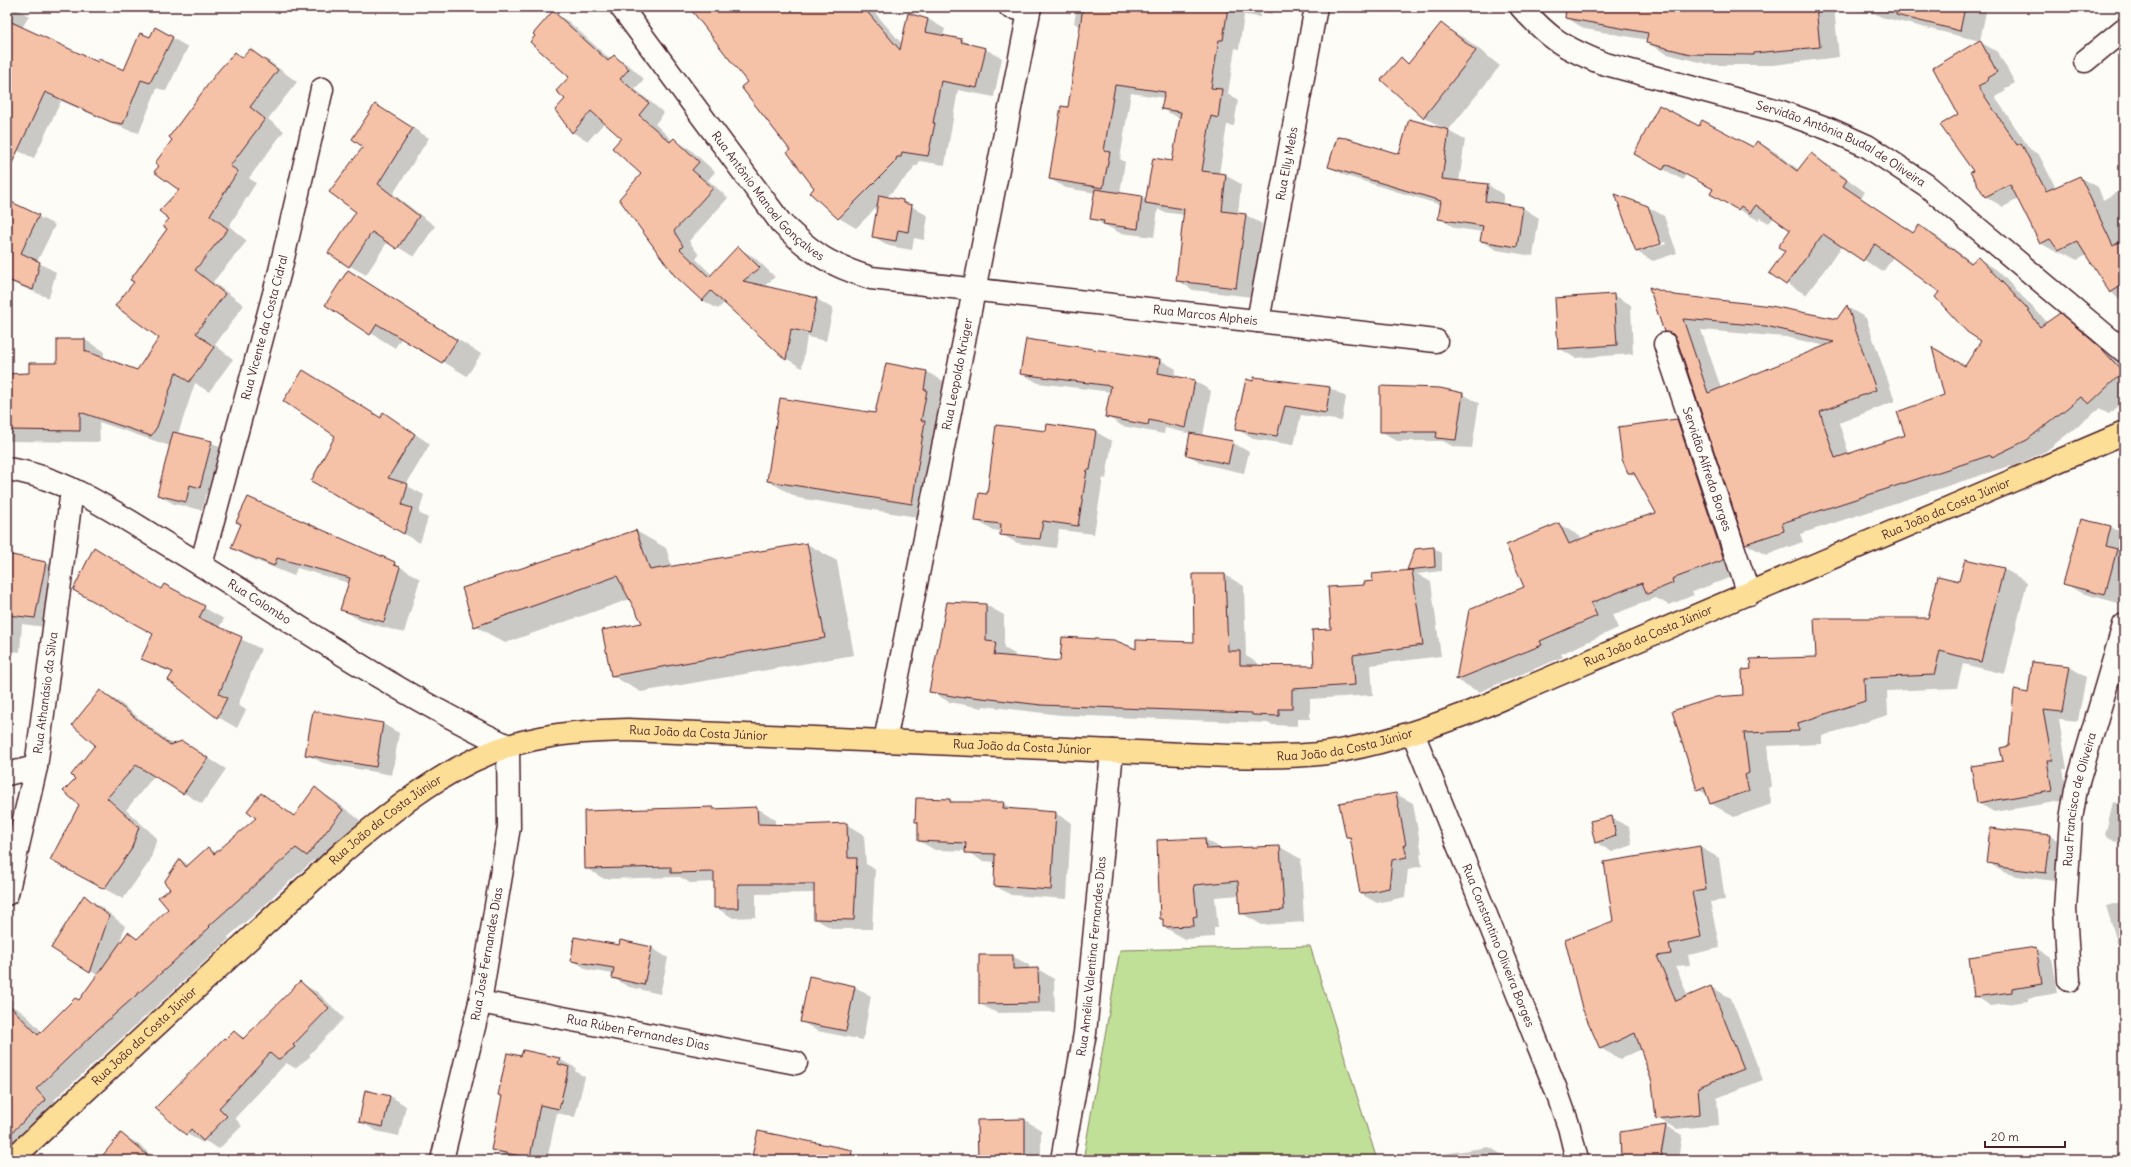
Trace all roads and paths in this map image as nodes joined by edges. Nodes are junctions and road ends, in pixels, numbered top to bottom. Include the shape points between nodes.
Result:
1 (621, 7) edge
2 (1316, 7) edge
3 (1521, 7) edge
4 (1023, 8) edge
5 (2124, 29) edge
6 (2085, 61) dead end
7 (322, 89) dead end
8 (974, 290) junction
9 (1258, 321) junction
10 (1436, 341) dead end
11 (1665, 344) dead end
12 (2124, 351) edge
13 (2124, 433) edge
14 (7, 469) edge
15 (72, 490) junction
16 (201, 565) junction
17 (1749, 594) junction
18 (2124, 625) edge
19 (1413, 733) junction
20 (885, 741) junction
21 (508, 746) junction
22 (1112, 751) junction
23 (36, 767) junction
24 (7, 774) edge
25 (7, 894) edge
26 (2069, 980) dead end
27 (480, 1002) junction
28 (796, 1063) dead end
29 (11, 1160) edge
30 (442, 1160) edge
31 (1062, 1160) edge
32 (1577, 1160) edge

1 - 8 street, Rua Antônio Manoel Gonçalves via 781,224 801,243 820,258 840,268 871,278
2 - 9 street, Rua Elly Mebs
3 - 12 street, Servidão Antônia Budal de Oliveira via 1543,31 1561,45 1587,57 1779,111 1867,146 1926,185
4 - 8 street, Rua Leopoldo Krüger
5 - 6 street
7 - 16 street, Rua Vicente da Costa Cidral via 280,271
8 - 9 street, Rua Marcos Alpheis
8 - 20 street, Rua Leopoldo Krüger
9 - 10 street, Rua Marcos Alpheis
11 - 17 street, Servidão Alfredo Borges
13 - 17 main road, Rua João da Costa Júnior
14 - 15 street, Rua Colombo via 40,477
15 - 16 street, Rua Colombo via 101,504
15 - 23 street, Rua Athanásio da Silva
16 - 21 street, Rua Colombo via 441,714
17 - 19 main road, Rua João da Costa Júnior via 1468,713
18 - 26 street, Rua Francisco de Oliveira via 2076,789 2071,818 2065,910
19 - 22 main road, Rua João da Costa Júnior via 1326,753 1277,757
19 - 32 street, Rua Constantino Oliveira Borges via 1555,1086
20 - 21 main road, Rua João da Costa Júnior via 628,730 576,732
20 - 22 main road, Rua João da Costa Júnior
21 - 27 street, Rua José Fernandes Dias via 509,827
21 - 29 main road, Rua João da Costa Júnior via 455,769 381,820 344,851
22 - 31 street, Rua Amélia Valentina Fernandes Dias via 1086,1026
23 - 24 street
23 - 25 street, Rua Athanásio da Silva
27 - 28 street, Rua Rúben Fernandes Dias
27 - 30 street, Rua José Fernandes Dias

